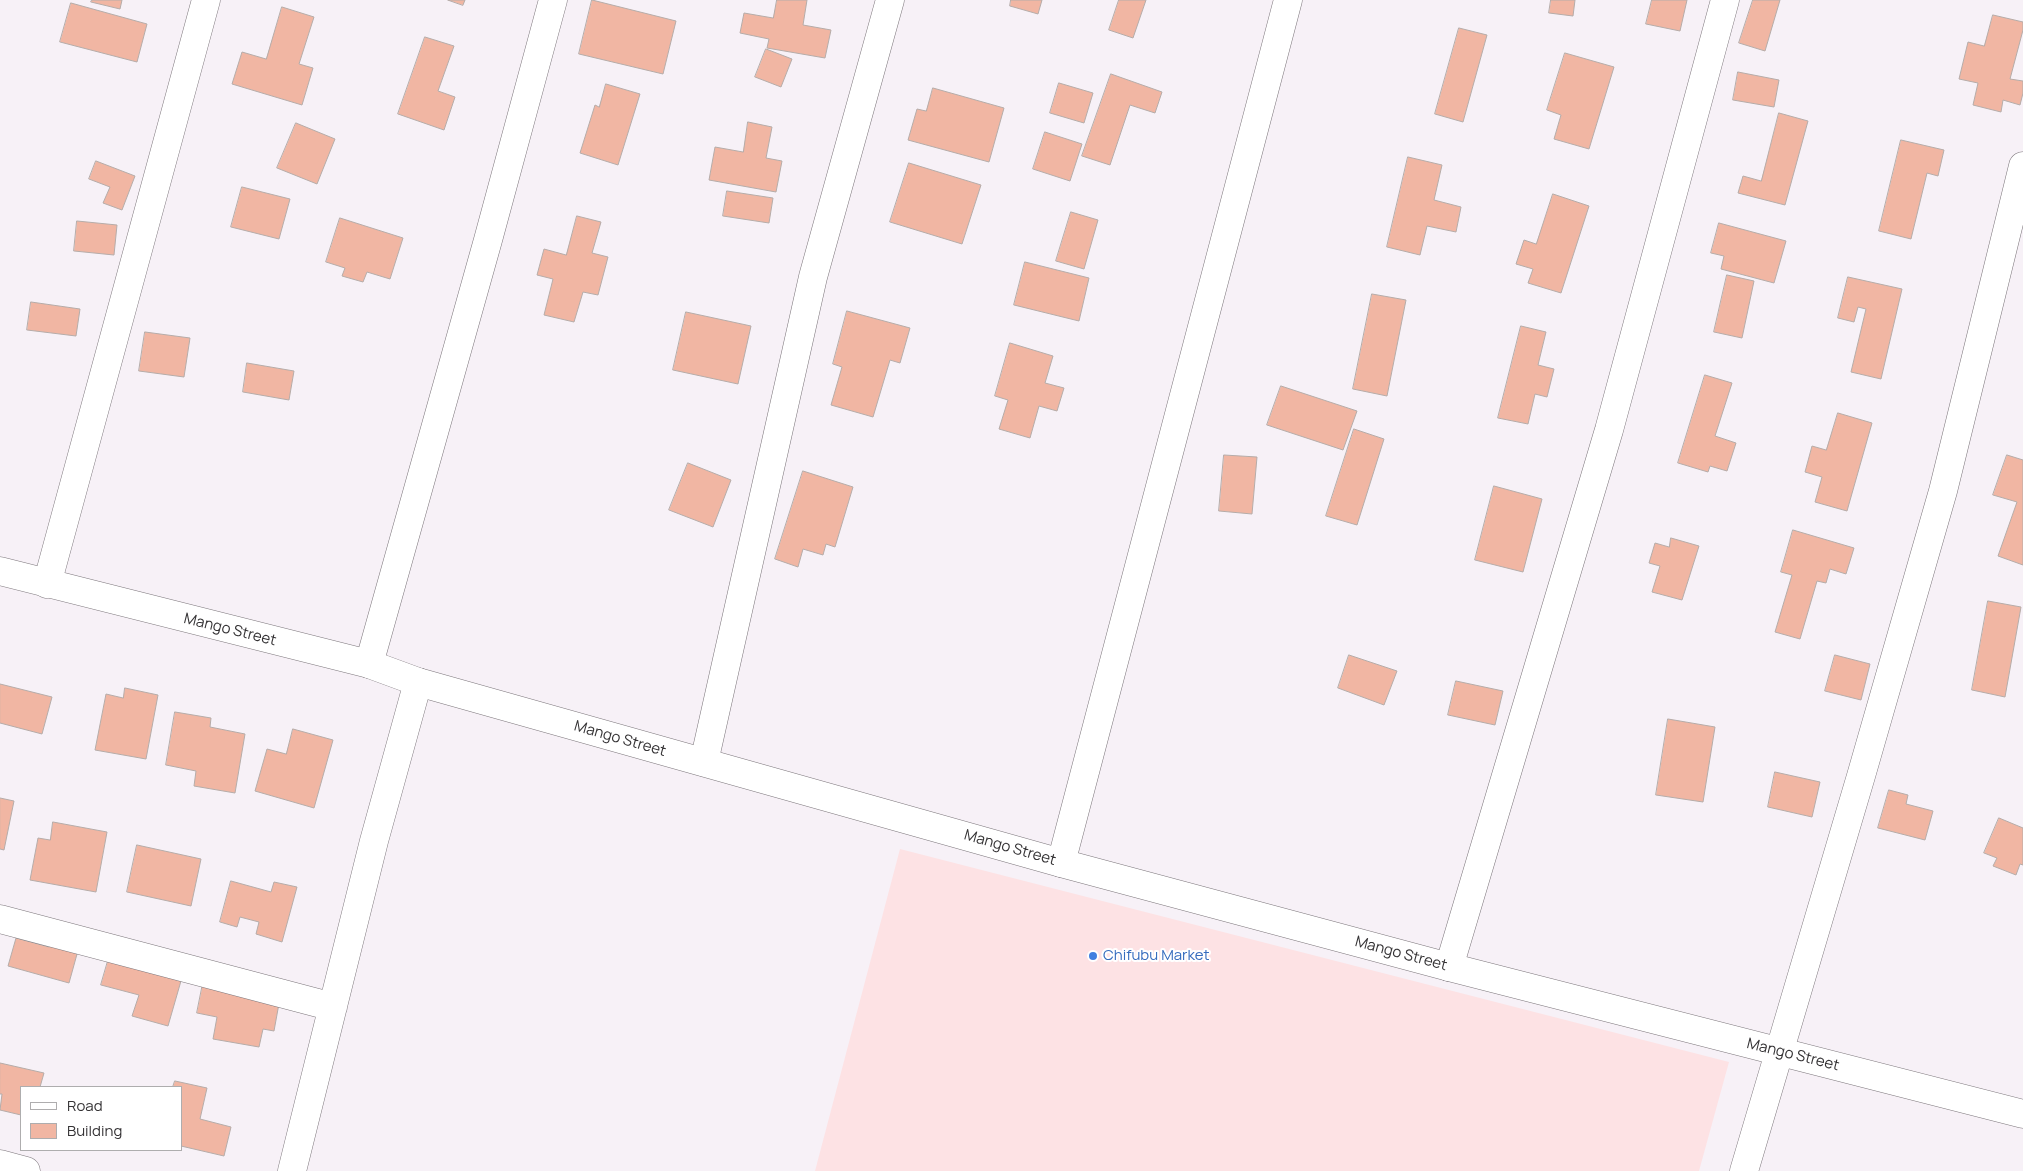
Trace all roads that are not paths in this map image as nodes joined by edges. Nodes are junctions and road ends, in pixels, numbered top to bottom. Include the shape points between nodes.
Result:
1 (206, 0) edge
2 (553, 0) edge
3 (890, 0) edge
4 (1288, 0) edge
5 (1725, 0) edge
6 (2023, 166) edge
7 (0, 571) edge
8 (47, 584) junction
9 (369, 664) junction
10 (418, 682) junction
11 (704, 762) junction
12 (1061, 863) junction
13 (0, 919) edge
14 (1449, 967) junction
15 (333, 1007) junction
16 (1780, 1052) junction
17 (2023, 1114) edge
18 (0, 1164) edge
19 (26, 1171) edge
20 (292, 1171) edge
21 (1744, 1171) edge

1 - 8 street
2 - 9 street
3 - 11 street via 813,277
4 - 12 street
5 - 14 street via 1609,430
6 - 16 street via 1943,490
7 - 8 street, Mango Street
8 - 9 street, Mango Street
9 - 10 street, Mango Street
10 - 11 street, Mango Street
10 - 15 street
11 - 12 street, Mango Street
12 - 14 street, Mango Street
13 - 15 street
14 - 16 street, Mango Street
15 - 20 street
16 - 17 street, Mango Street
16 - 21 street
18 - 19 street

